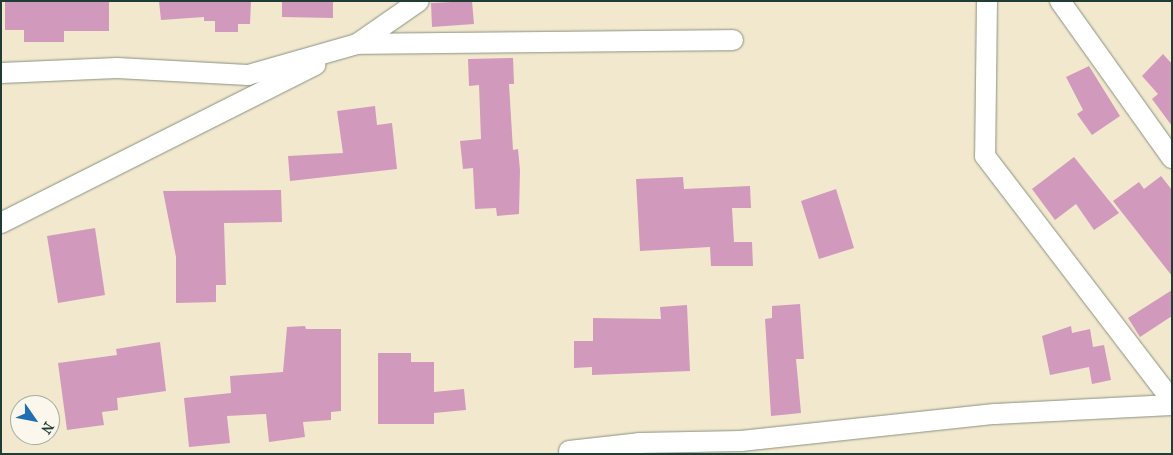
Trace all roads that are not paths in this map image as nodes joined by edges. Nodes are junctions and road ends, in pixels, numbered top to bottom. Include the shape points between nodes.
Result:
1 (419, 1) edge
2 (987, 1) edge
3 (1060, 1) edge
4 (733, 40) dead end
5 (357, 44) junction
6 (1, 73) edge
7 (1172, 158) edge
8 (1, 223) edge
9 (1172, 400) edge
10 (1172, 405) edge
11 (569, 451) dead end

1 - 5 street
2 - 9 street via 985,156
3 - 7 street
4 - 5 street
5 - 6 street via 248,75 117,68
5 - 8 street
10 - 11 street via 995,414 741,441 640,443

